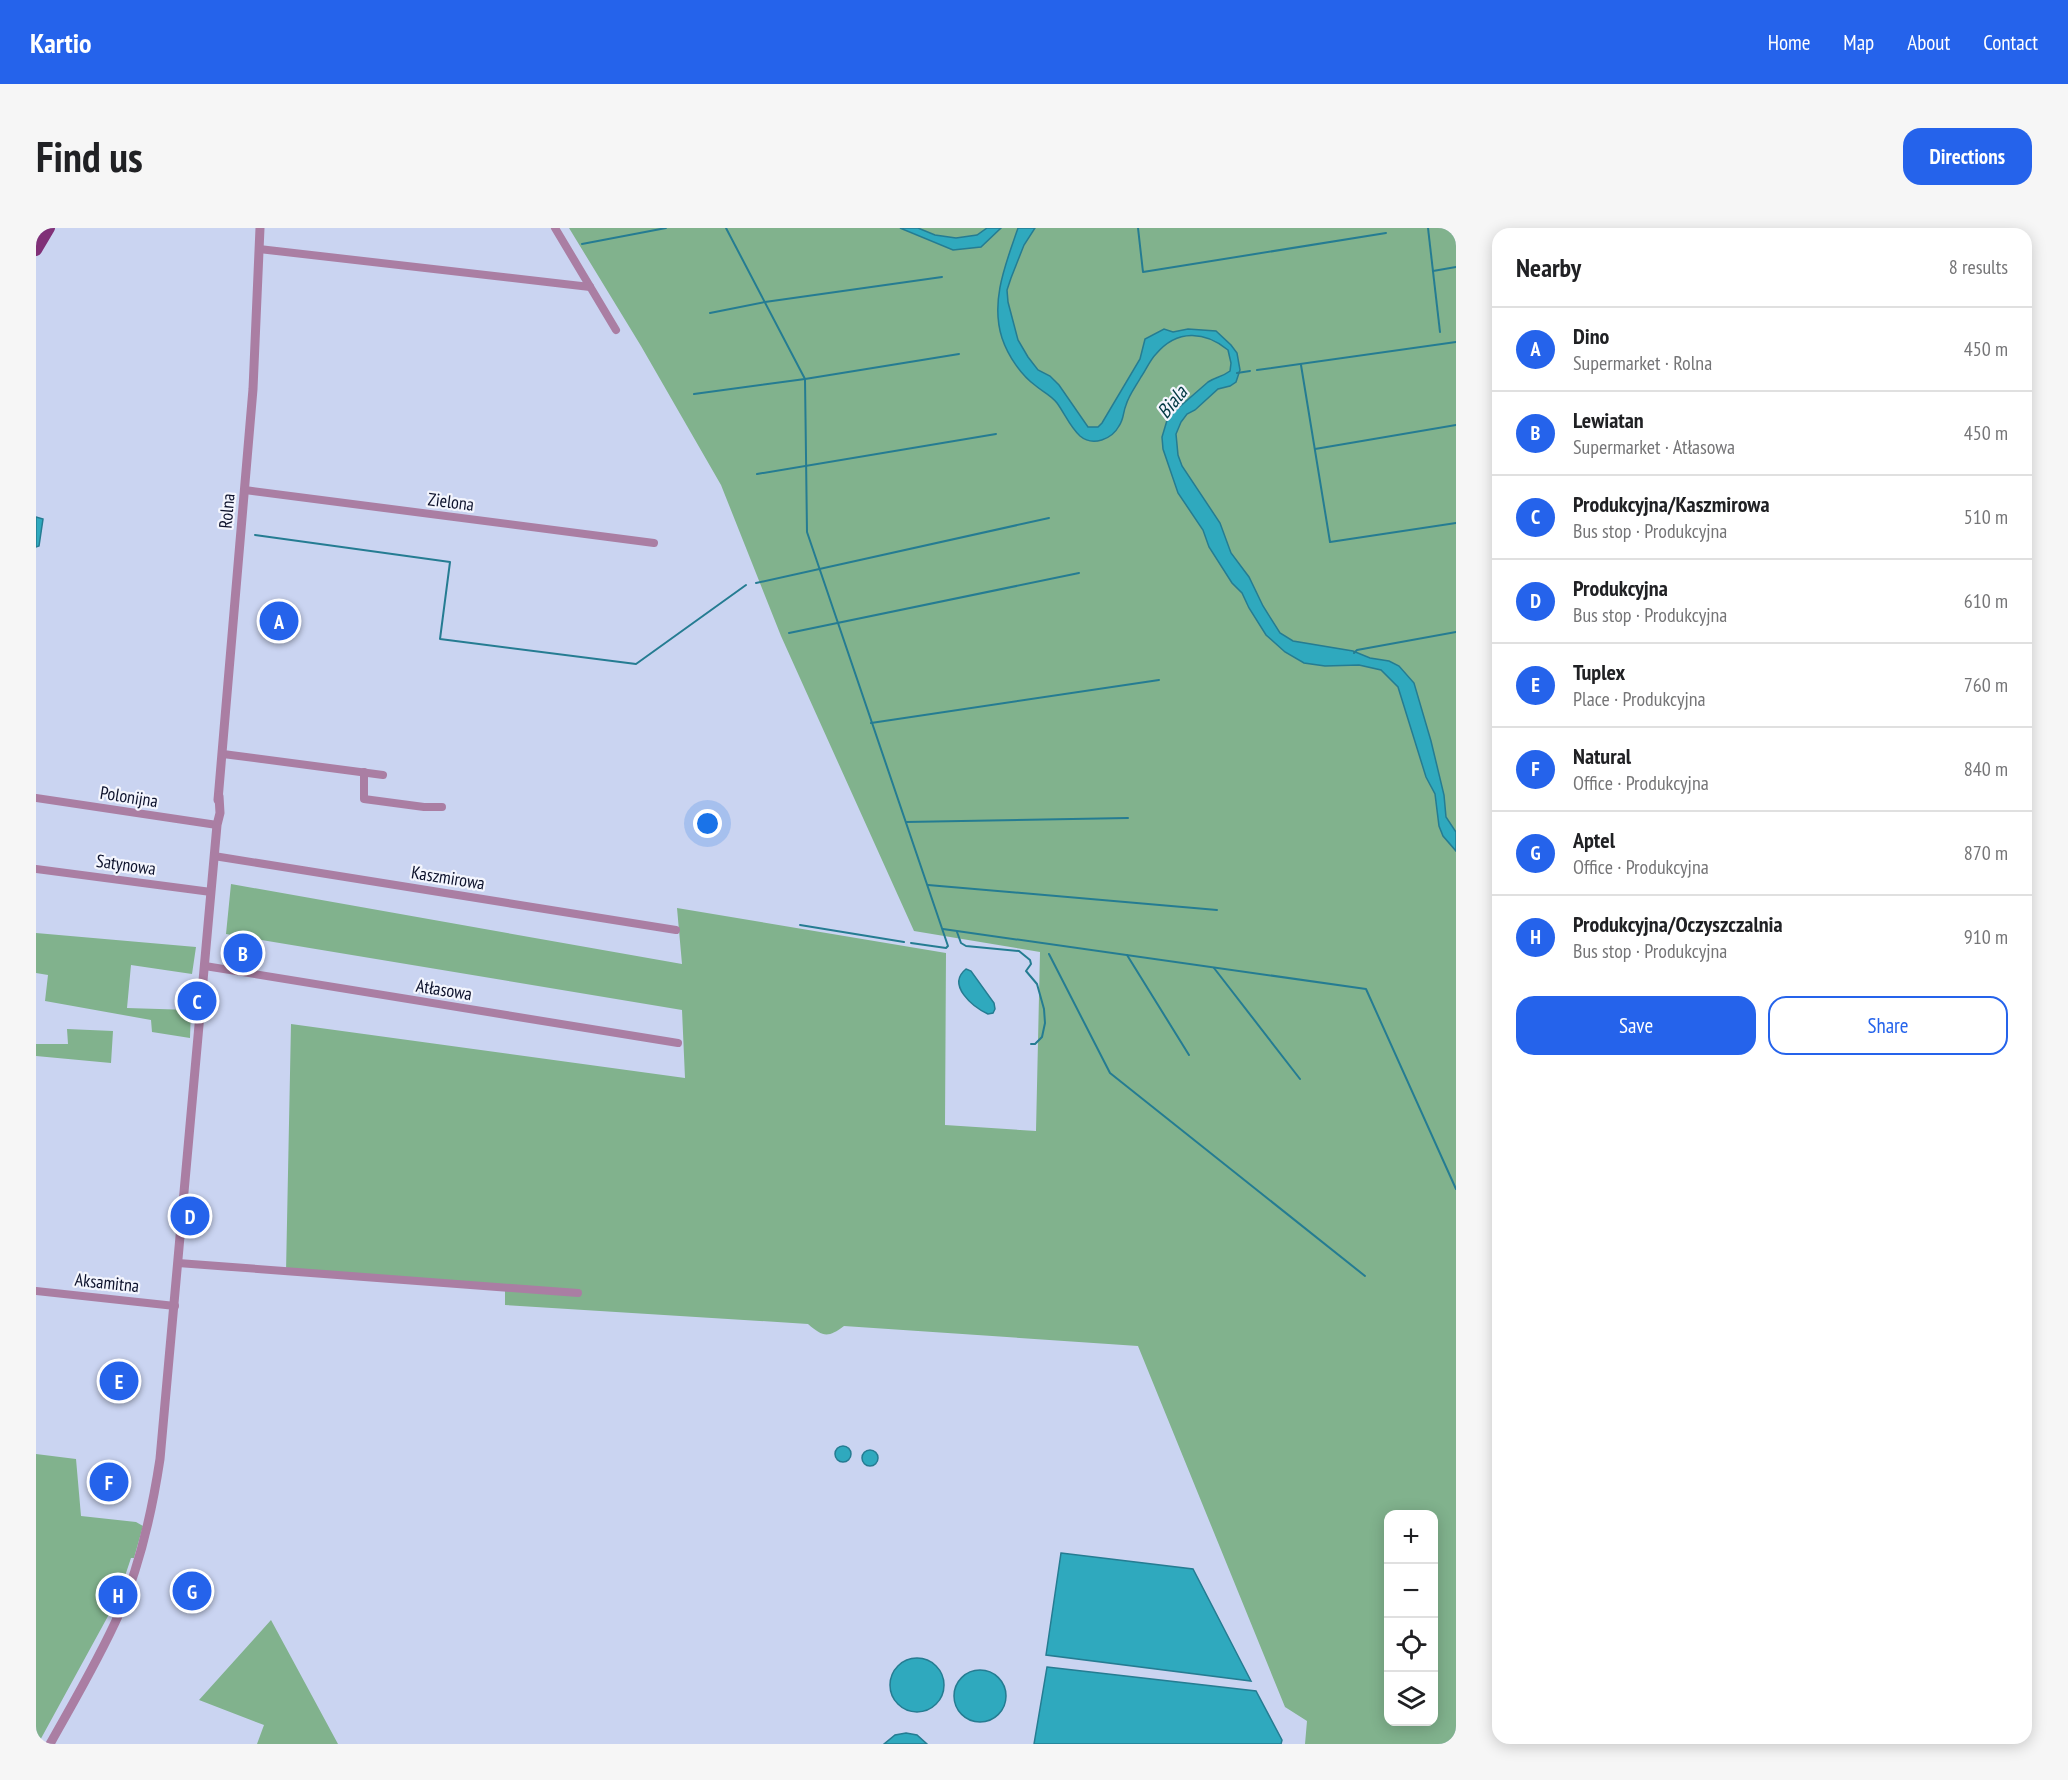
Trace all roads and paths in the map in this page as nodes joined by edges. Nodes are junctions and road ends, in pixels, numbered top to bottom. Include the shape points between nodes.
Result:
1 (49, 228) edge
2 (260, 228) edge
3 (555, 228) edge
4 (36, 249) edge
5 (259, 249) junction
6 (590, 287) junction
7 (616, 330) dead end
8 (245, 490) junction
9 (654, 543) dead end
10 (223, 754) junction
11 (364, 772) junction
12 (383, 775) dead end
13 (36, 798) edge
14 (442, 807) dead end
15 (217, 825) junction
16 (214, 856) junction
17 (36, 868) edge
18 (211, 892) junction
19 (676, 930) dead end
20 (205, 966) junction
21 (678, 1043) dead end
22 (178, 1263) junction
23 (36, 1291) edge
24 (578, 1293) dead end
25 (175, 1306) junction
26 (50, 1744) edge

1 - 4 main road
2 - 5 street, Rolna
3 - 6 street
5 - 6 street
5 - 8 street, Rolna
6 - 7 street
8 - 9 street, Zielona
8 - 10 street, Rolna
10 - 11 street
10 - 15 street, Rolna via 215,813
11 - 12 street
11 - 14 street via 364,799
13 - 15 street, Polonijna
15 - 16 street, Rolna
16 - 18 street, Rolna
16 - 19 street, Kaszmirowa
17 - 18 street, Satynowa
18 - 20 street, Rolna
20 - 21 street, Atłasowa
20 - 22 street, Rolna
22 - 24 street
22 - 25 street, Rolna
23 - 25 street, Aksamitna
25 - 26 street, Rolna via 159,1466 138,1562 119,1614

